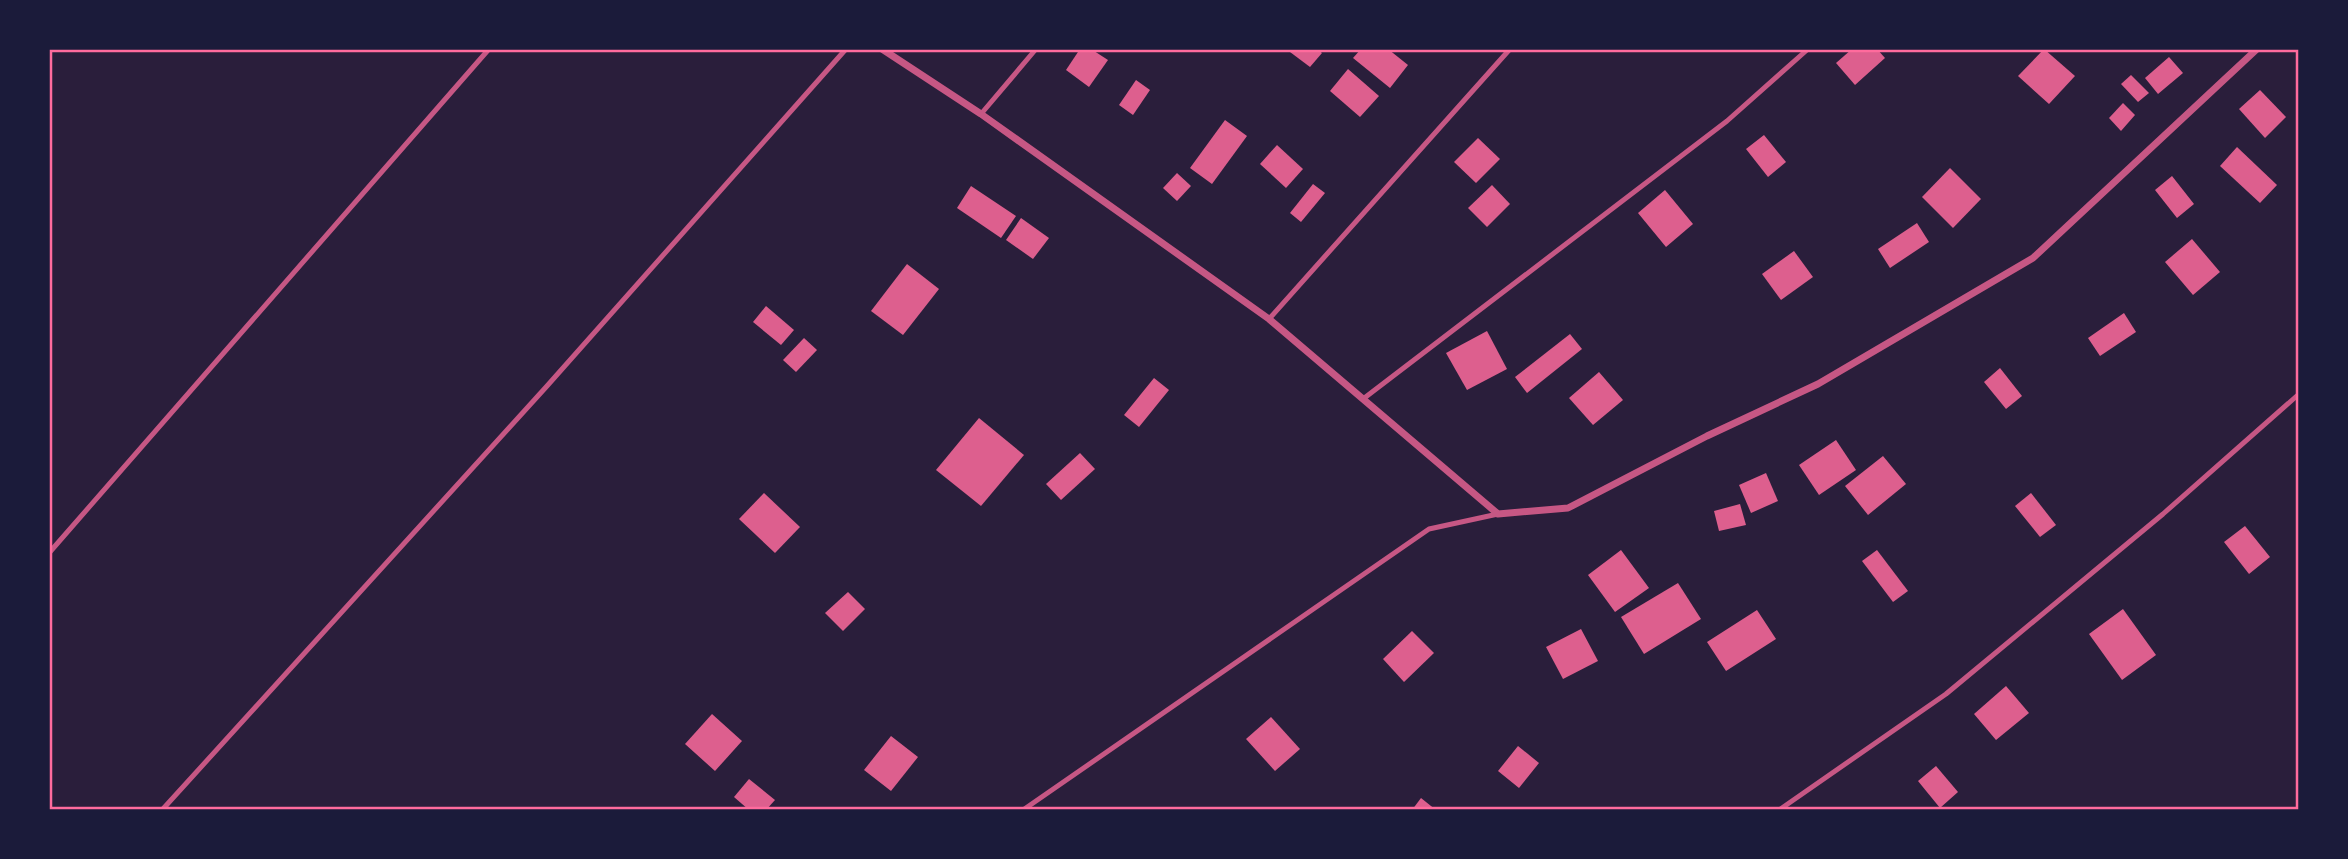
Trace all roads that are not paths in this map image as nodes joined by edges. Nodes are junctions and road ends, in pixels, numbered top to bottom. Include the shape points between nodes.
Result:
1 (489, 49) edge
2 (846, 49) edge
3 (882, 49) edge
4 (1036, 49) edge
5 (1510, 49) edge
6 (1808, 49) edge
7 (2257, 49) edge
8 (981, 114) junction
9 (1269, 318) junction
10 (2299, 394) edge
11 (1363, 399) junction
12 (1498, 513) junction
13 (49, 553) edge
14 (162, 810) edge
15 (1023, 810) edge
16 (1779, 810) edge

1 - 13 lane
2 - 14 lane
3 - 8 street
4 - 8 lane
5 - 9 lane
6 - 11 lane via 1727,121
7 - 12 street via 2033,258 1818,384 1568,508
8 - 9 street
9 - 11 street
10 - 16 lane via 1946,694
11 - 12 street
12 - 15 lane via 1429,528

